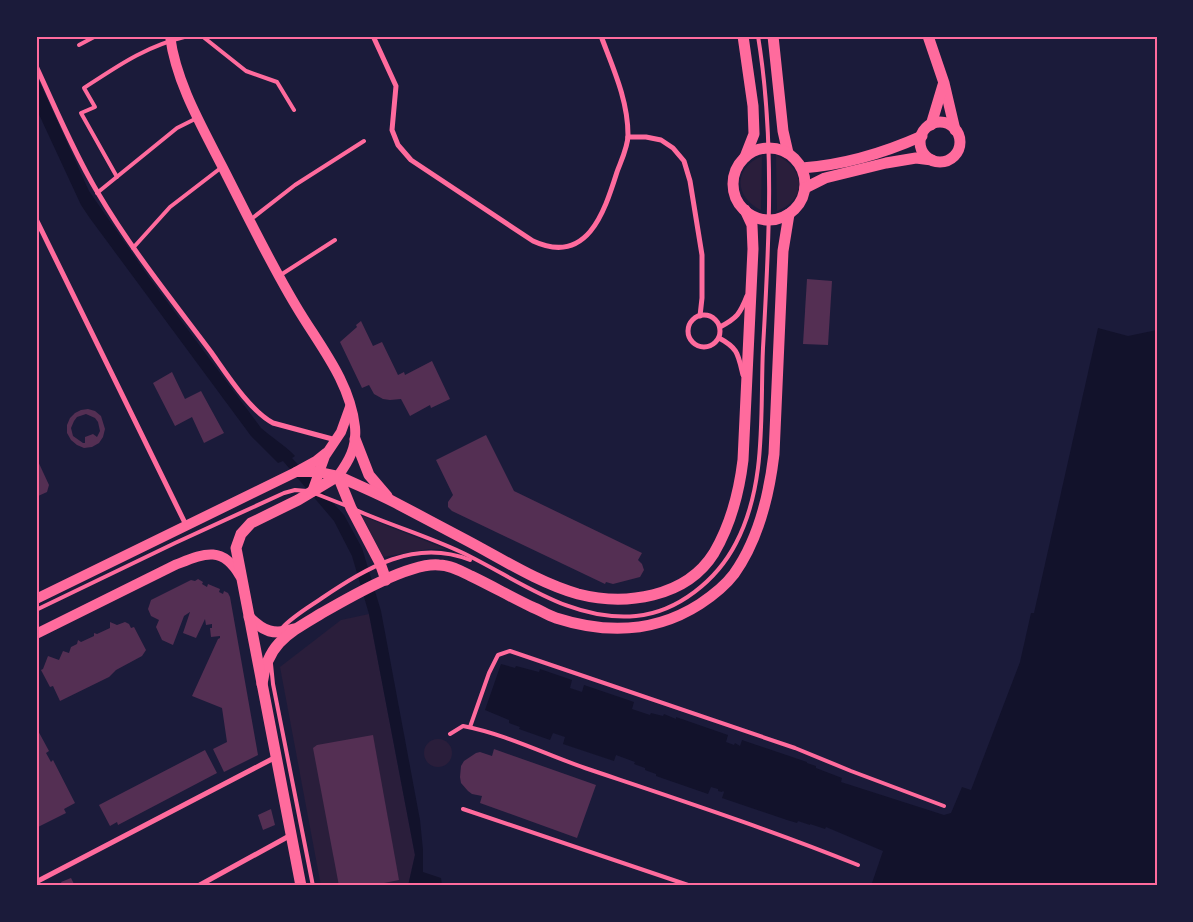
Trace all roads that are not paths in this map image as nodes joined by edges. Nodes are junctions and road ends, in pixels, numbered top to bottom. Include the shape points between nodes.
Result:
1 (96, 36) edge
2 (188, 36) edge
3 (202, 36) edge
4 (373, 36) edge
5 (601, 36) edge
6 (743, 36) edge
7 (758, 36) edge
8 (773, 36) edge
9 (928, 36) edge
10 (171, 38) edge
11 (79, 45) dead end
12 (36, 66) edge
13 (944, 83) junction
14 (294, 110) dead end
15 (197, 118) junction
16 (931, 125) junction
17 (956, 130) junction
18 (922, 136) junction
19 (628, 138) junction
20 (364, 141) dead end
21 (769, 148) junction
22 (788, 153) junction
23 (745, 158) junction
24 (932, 160) junction
25 (222, 167) junction
26 (802, 168) junction
27 (117, 177) junction
28 (805, 188) junction
29 (97, 193) junction
30 (745, 210) junction
31 (789, 214) junction
32 (36, 219) edge
33 (250, 220) junction
34 (769, 220) junction
35 (335, 240) dead end
36 (133, 248) junction
37 (279, 276) junction
38 (751, 286) junction
39 (700, 316) junction
40 (720, 327) junction
41 (719, 338) junction
42 (746, 391) junction
43 (350, 406) junction
44 (355, 439) junction
45 (336, 440) junction
46 (326, 453) junction
47 (296, 472) junction
48 (318, 472) junction
49 (338, 476) junction
50 (312, 492) junction
51 (394, 502) junction
52 (351, 508) junction
53 (186, 526) junction
54 (380, 563) junction
55 (484, 565) junction
56 (241, 578) junction
57 (386, 580) junction
58 (36, 600) edge
59 (36, 610) edge
60 (249, 617) junction
61 (296, 629) junction
62 (36, 634) edge
63 (276, 636) junction
64 (271, 650) junction
65 (262, 684) junction
66 (470, 727) junction
67 (450, 734) dead end
68 (277, 757) junction
69 (944, 806) dead end
70 (463, 809) dead end
71 (291, 835) junction
72 (858, 865) dead end
73 (36, 882) edge
74 (198, 886) edge
75 (301, 886) edge
76 (313, 886) edge
77 (691, 886) edge

1 - 11 lane
2 - 10 lane
3 - 14 lane via 246,71 277,82
4 - 19 street via 396,86 392,130 398,145 411,160 542,245 566,248 592,231 610,194
5 - 19 street via 625,106
6 - 23 main road via 754,134
7 - 21 lane via 766,90
8 - 22 main road
9 - 13 main road
10 - 15 main road via 175,62
10 - 27 lane via 133,56 84,88 95,107 81,114
12 - 29 street
13 - 16 main road
13 - 17 main road
15 - 25 main road
15 - 27 lane via 177,128
16 - 17 main road via 944,123
16 - 18 main road
17 - 24 main road via 960,145 955,156 945,162
18 - 24 main road via 921,147
18 - 26 main road via 895,148 854,159
19 - 39 street via 662,140 684,161 702,255
20 - 33 lane via 295,185
21 - 22 main road
21 - 23 main road via 759,149
21 - 34 lane
22 - 26 main road
23 - 30 main road via 734,178 734,190
24 - 28 main road via 916,158 886,163 825,178
25 - 33 main road
25 - 36 lane via 170,207
26 - 28 main road
27 - 29 lane
28 - 31 main road via 797,207
29 - 36 street
30 - 34 main road
30 - 38 main road via 752,225
31 - 34 main road
31 - 57 main road via 783,251 771,482 762,518 749,549 733,575 710,598 683,615 656,624 615,629 554,618 439,564
32 - 53 street
33 - 37 main road
34 - 55 lane via 758,468 750,506 736,544 723,563 708,581 674,605 638,616 616,616 564,606
35 - 37 lane
36 - 45 street via 258,413 273,422
37 - 43 main road via 342,381
38 - 40 street via 741,311 734,320
38 - 42 main road
39 - 40 street via 710,316
39 - 41 street via 689,326 691,341 706,347
40 - 41 street
41 - 42 street via 732,345 738,353
42 - 51 main road via 743,460 739,489 728,523 704,565 662,593 628,600 578,593 540,579
43 - 44 main road
43 - 45 main road
44 - 49 main road via 349,459
44 - 51 main road via 369,474
45 - 46 main road
46 - 47 main road
46 - 48 main road
47 - 48 main road
47 - 53 main road
48 - 49 main road
48 - 50 main road
49 - 50 main road
49 - 51 main road
49 - 52 main road
50 - 52 lane
50 - 56 main road via 250,523 240,534 236,548
50 - 59 lane via 295,490 284,493
52 - 54 main road
52 - 55 lane via 443,544
53 - 58 main road
54 - 55 lane via 395,557 431,553 451,554
54 - 57 main road
54 - 63 lane via 291,620
56 - 60 main road
56 - 62 main road via 225,558 212,554 198,556
57 - 61 main road
60 - 63 main road
60 - 65 main road
61 - 63 main road
61 - 64 main road
64 - 65 main road
64 - 76 lane via 273,684
65 - 68 main road
66 - 67 lane via 463,726
66 - 69 lane via 489,673 498,656 510,650 794,748
66 - 72 lane
68 - 71 main road
68 - 73 street
70 - 77 lane
71 - 74 street
71 - 75 main road

